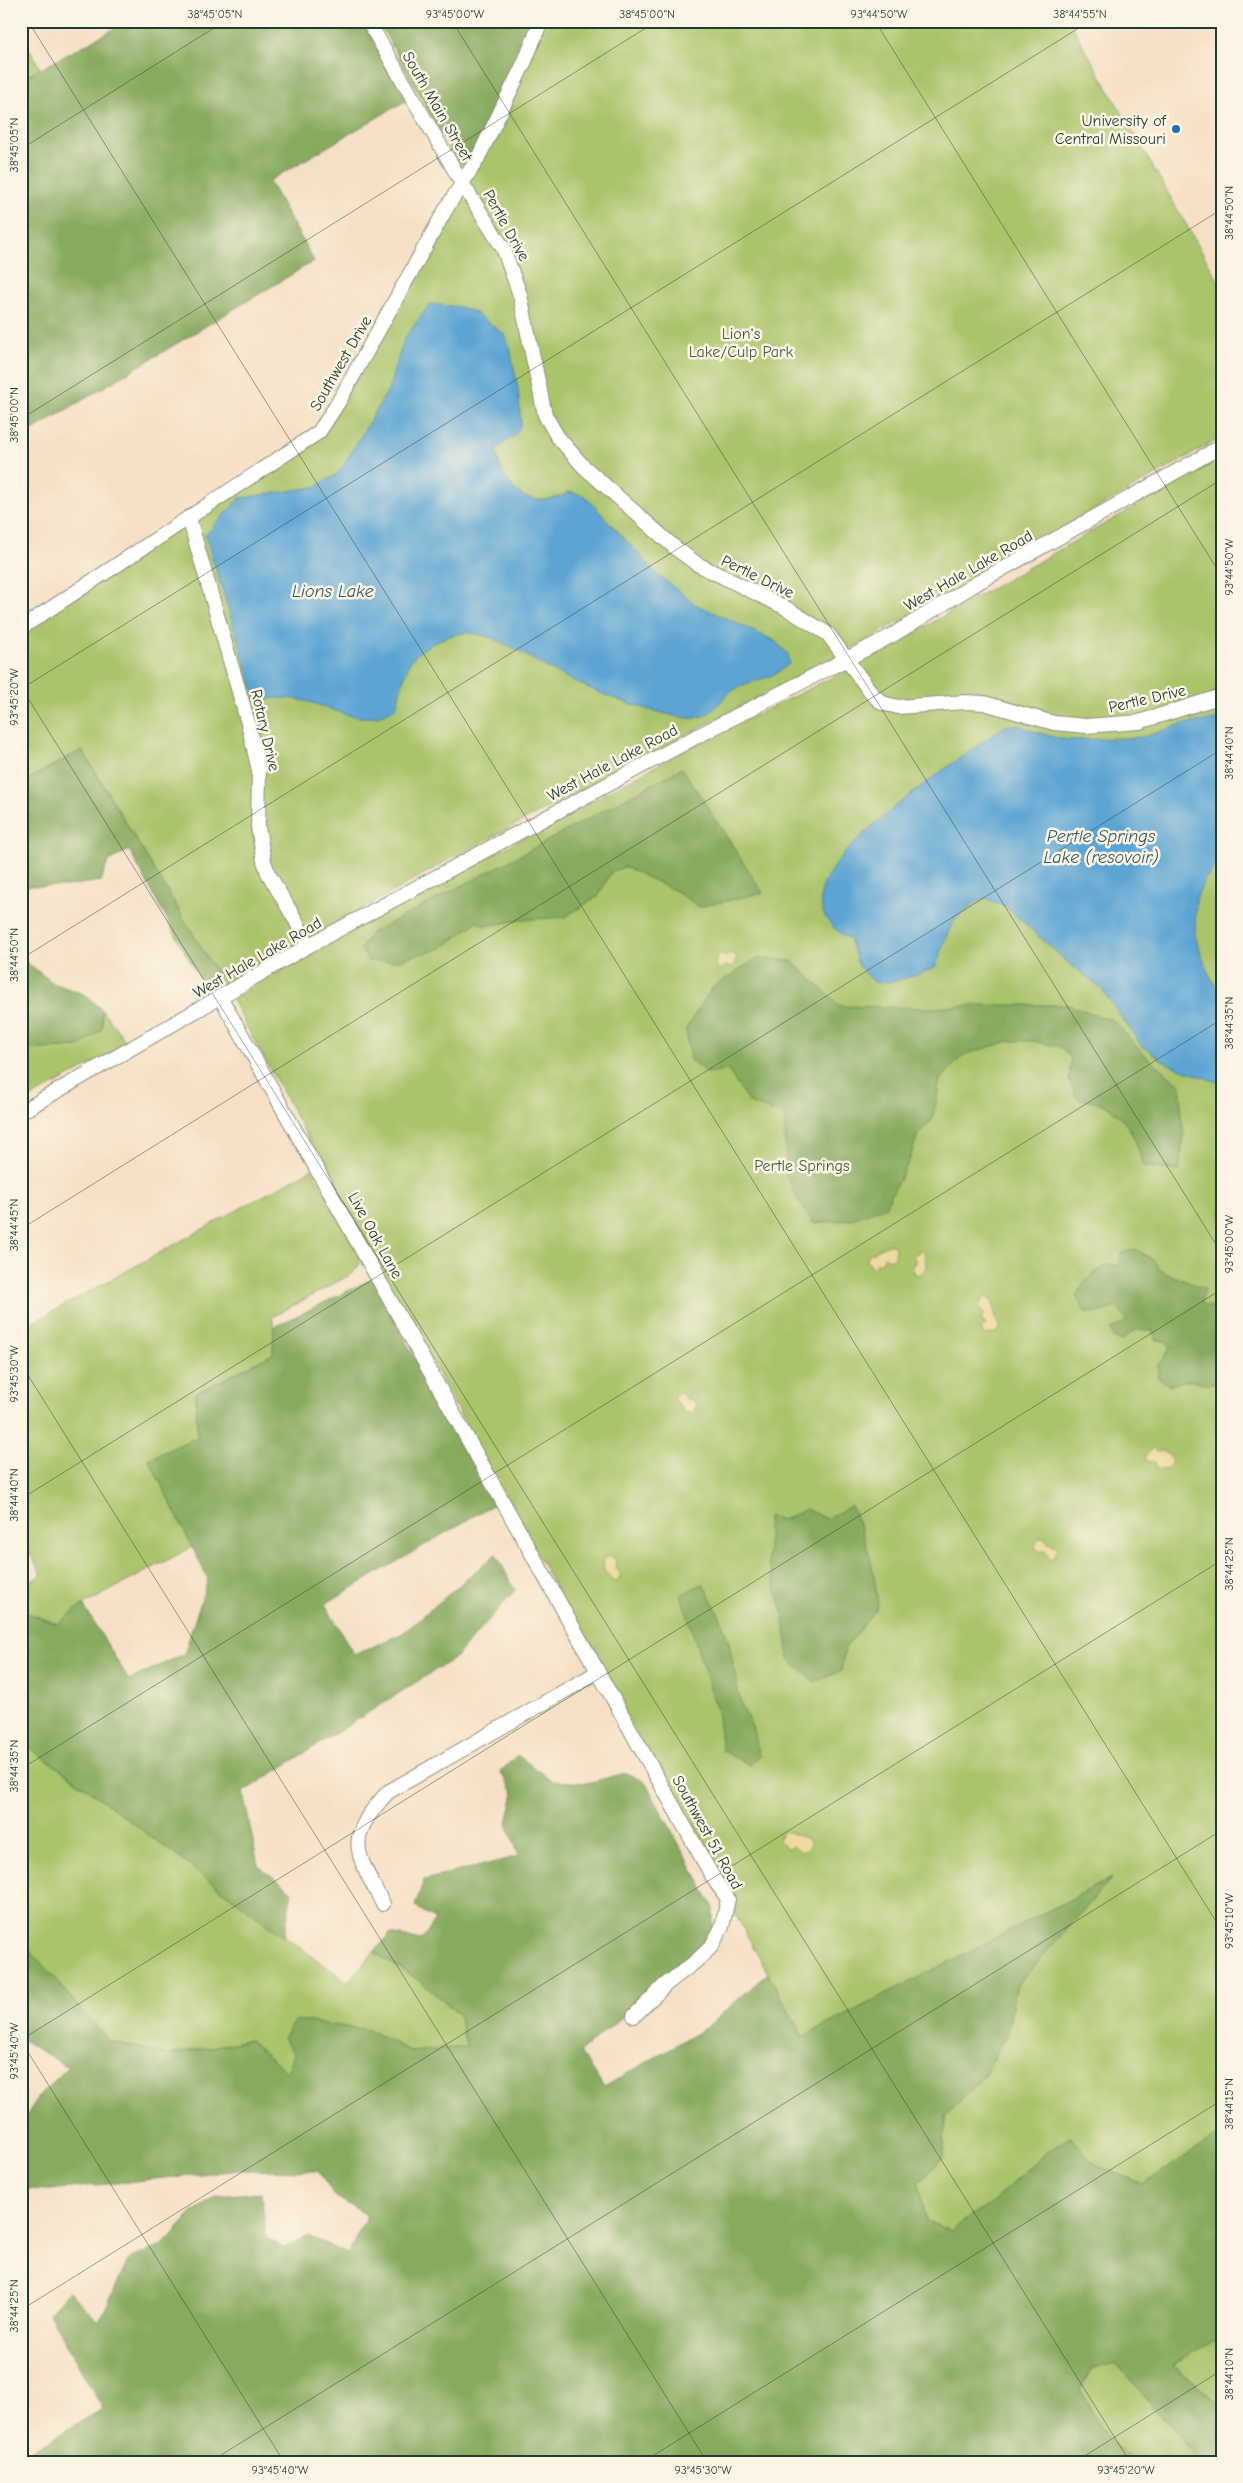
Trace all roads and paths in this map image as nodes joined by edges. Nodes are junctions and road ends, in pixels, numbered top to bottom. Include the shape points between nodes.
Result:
1 (368, 21) edge
2 (541, 21) edge
3 (462, 183) junction
4 (1222, 446) edge
5 (189, 518) junction
6 (21, 628) edge
7 (846, 659) junction
8 (1222, 696) edge
9 (308, 946) junction
10 (221, 998) junction
11 (21, 1112) edge
12 (496, 1490) joint
13 (598, 1672) junction
14 (383, 1904) dead end
15 (634, 2016) dead end

1 - 3 street, South Main Street
2 - 3 street, Southwest Drive via 478,158
3 - 5 street, Southwest Drive via 327,422 306,443
3 - 7 street, Pertle Drive via 491,225 514,274 546,415 557,436 583,466 674,547 697,564 784,607 828,634
4 - 7 street, West Hale Lake Road
5 - 6 street, Southwest Drive
5 - 9 street, Rotary Drive via 259,771 258,827 264,861 271,880
7 - 8 street, Pertle Drive via 882,703 898,707 966,702 984,704 1054,723 1086,726 1139,722
7 - 9 street, West Hale Lake Road
9 - 10 street, West Hale Lake Road
10 - 11 street, West Hale Lake Road
10 - 12 street, Live Oak Lane
12 - 13 street, Southwest 51 Road
13 - 14 street via 388,1792 368,1814 358,1838 364,1869
13 - 15 street, Southwest 51 Road via 710,1872 728,1898 722,1927 712,1947 665,1985

